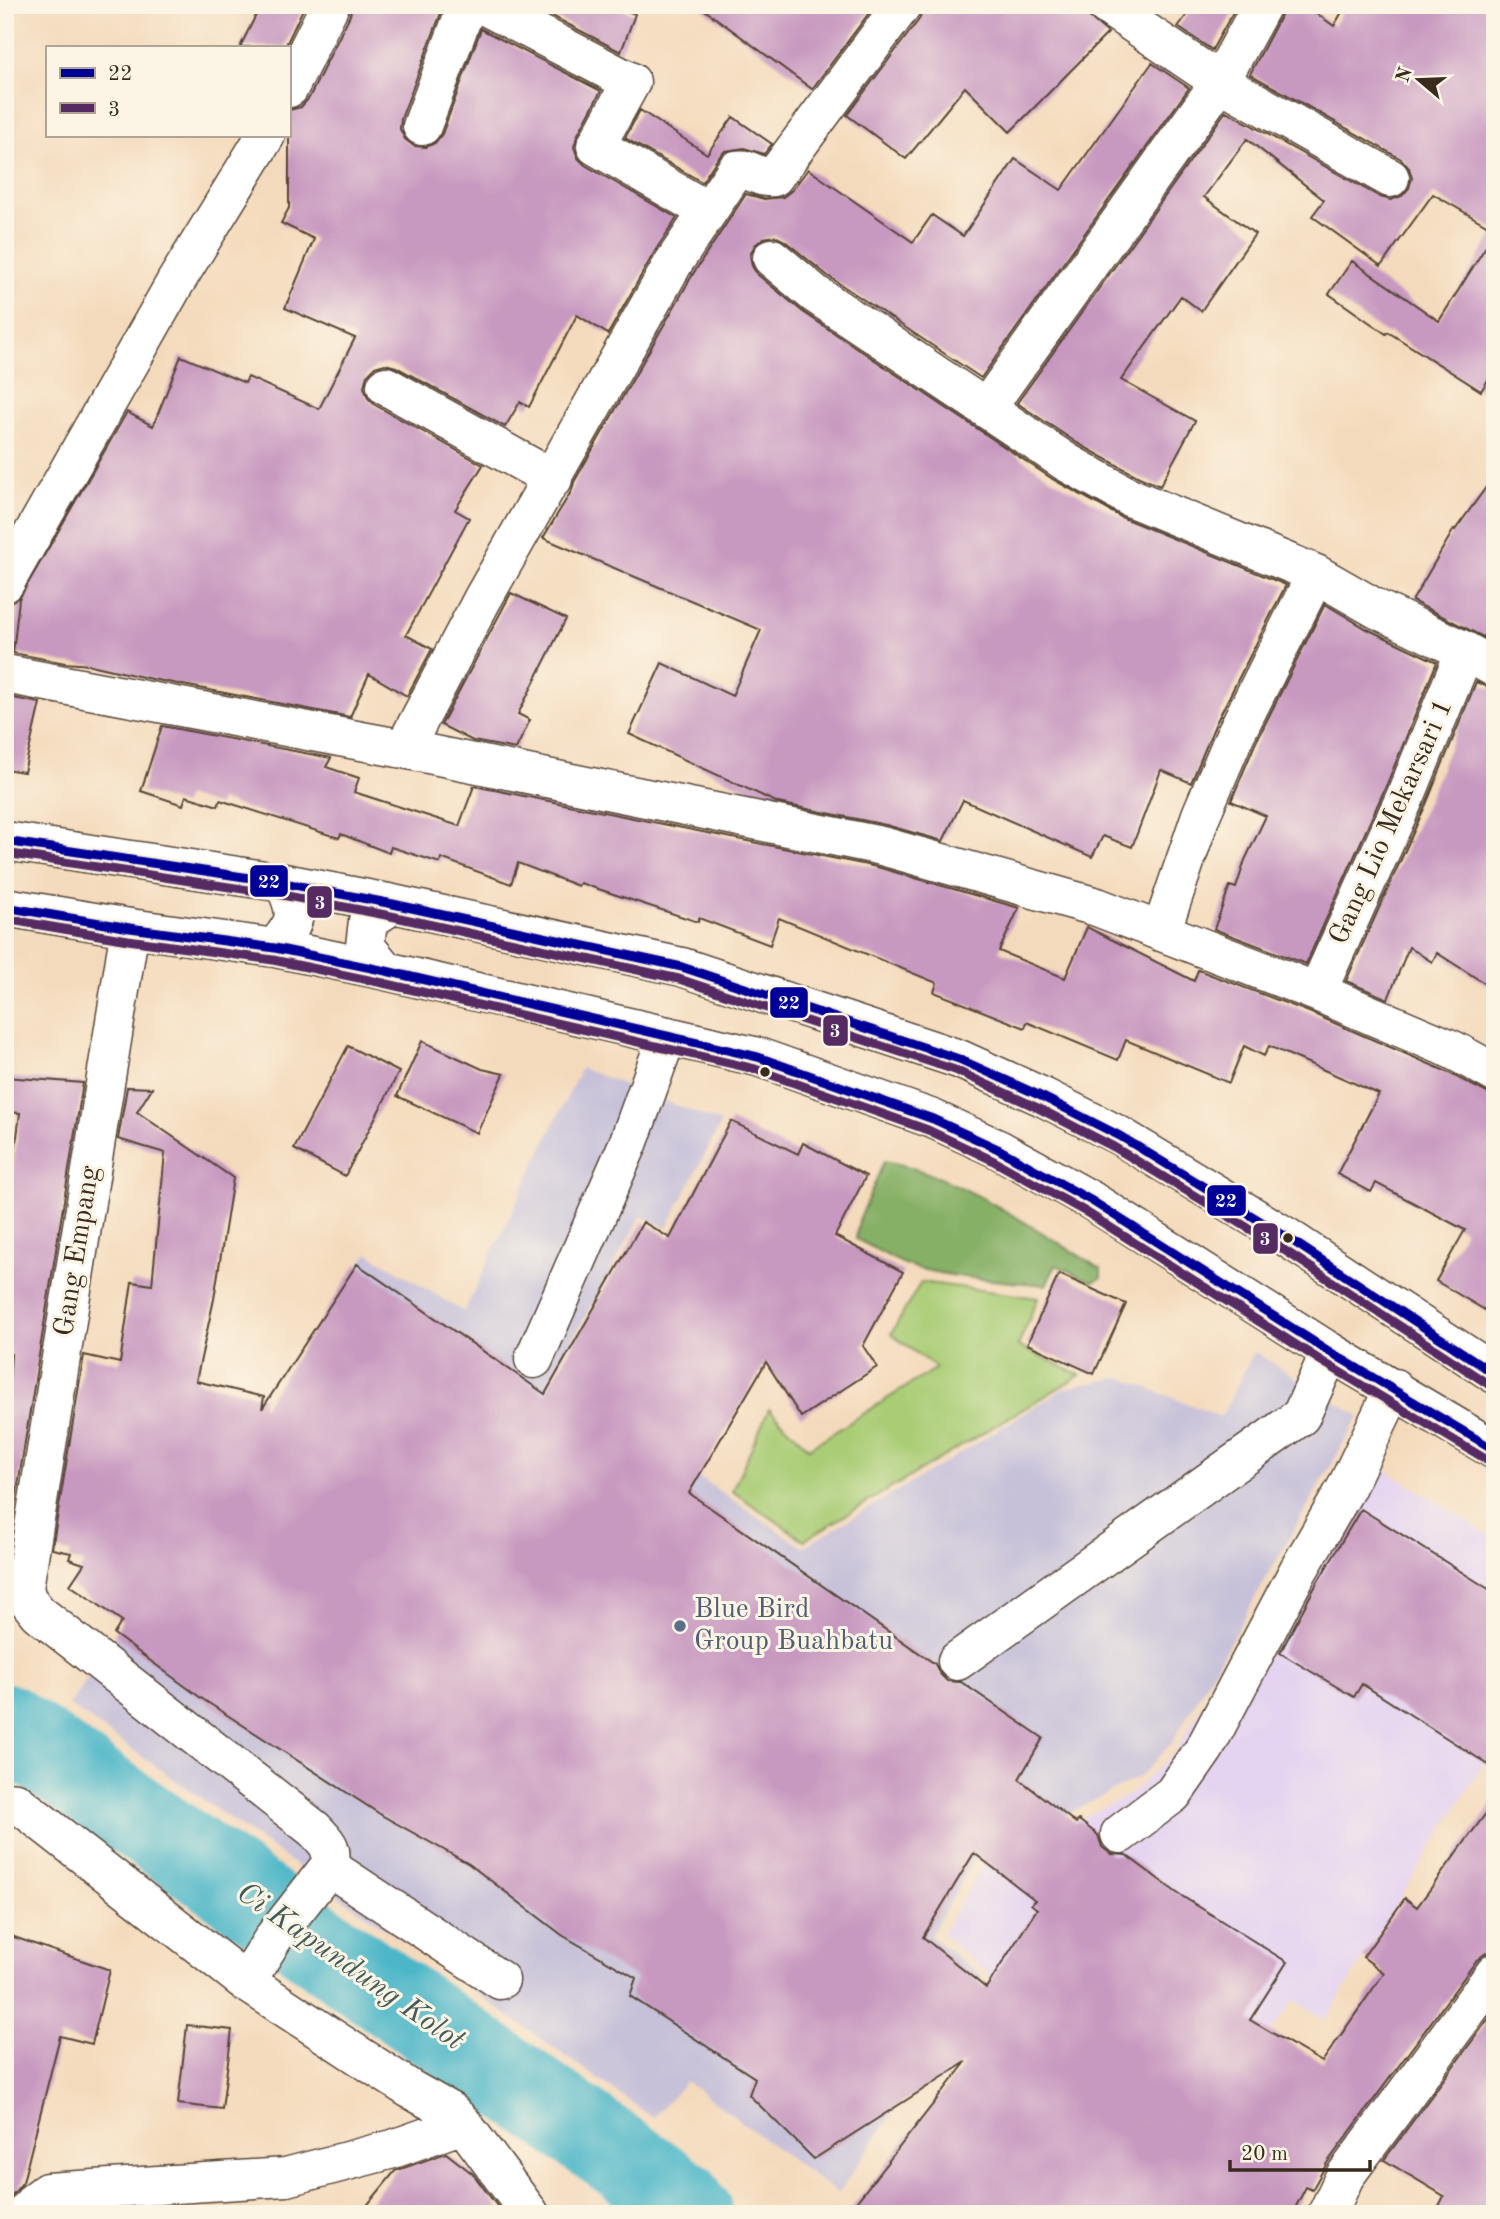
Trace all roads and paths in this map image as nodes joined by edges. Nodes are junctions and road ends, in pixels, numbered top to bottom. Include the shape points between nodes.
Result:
1 (330, 5) edge
2 (467, 5) edge
3 (483, 5) edge
4 (902, 5) edge
5 (1106, 5) edge
6 (1262, 5) edge
7 (1220, 82) junction
8 (290, 86) edge
9 (422, 126) dead end
10 (265, 136) edge
11 (1390, 178) dead end
12 (708, 211) junction
13 (772, 258) dead end
14 (386, 386) dead end
15 (987, 407) junction
16 (553, 478) junction
17 (1316, 574) junction
18 (5, 583) edge
19 (1480, 660) edge
20 (5, 674) edge
21 (404, 749) junction
22 (5, 841) edge
23 (284, 883) junction
24 (393, 904) junction
25 (5, 907) edge
26 (130, 929) junction
27 (1161, 932) junction
28 (275, 948) junction
29 (386, 971) junction
30 (1317, 992) junction
31 (667, 1036) junction
32 (1495, 1073) edge
33 (1330, 1352) junction
34 (534, 1359) dead end
35 (1495, 1374) edge
36 (1394, 1388) junction
37 (1495, 1450) edge
38 (957, 1661) dead end
39 (5, 1801) edge
40 (1120, 1834) dead end
41 (322, 1876) junction
42 (1495, 1973) edge
43 (500, 1980) dead end
44 (246, 1982) junction
45 (457, 2118) junction
46 (25, 2214) edge
47 (530, 2214) edge
48 (1327, 2214) edge

1 - 8 street
2 - 9 street
3 - 12 street via 631,82 596,146
4 - 12 street via 774,177 763,178 745,168 736,170
5 - 7 street
6 - 7 street
7 - 11 street
7 - 15 street
10 - 18 street via 175,282
12 - 16 street via 674,262
13 - 15 street via 815,294
14 - 16 street
15 - 17 street via 1066,462 1129,496
16 - 21 street
17 - 19 street via 1377,610
17 - 27 street via 1235,734
19 - 30 street, Gang Lio Mekarsari 1 via 1407,793
20 - 21 street
21 - 27 street via 882,846 1097,907
22 - 23 street
23 - 24 street
23 - 28 street via 295,908 292,926
24 - 29 street via 369,921 365,946
24 - 35 street via 682,967 959,1059 1120,1136 1285,1236
25 - 26 street
26 - 28 street
26 - 41 street, Gang Empang via 24,1588 38,1613 314,1829 332,1855
27 - 30 street
28 - 29 street
29 - 31 street
30 - 32 street
31 - 33 street via 758,1057 933,1119 976,1139 1092,1201
31 - 34 street via 628,1144
33 - 36 street
33 - 38 street via 1301,1416
36 - 37 street
36 - 40 street via 1346,1488 1205,1748 1173,1794
39 - 44 street via 16,1802
41 - 43 street
41 - 44 street
42 - 48 street via 1345,2176
44 - 45 street
45 - 46 street via 393,2149 286,2177 47,2192
45 - 47 street

